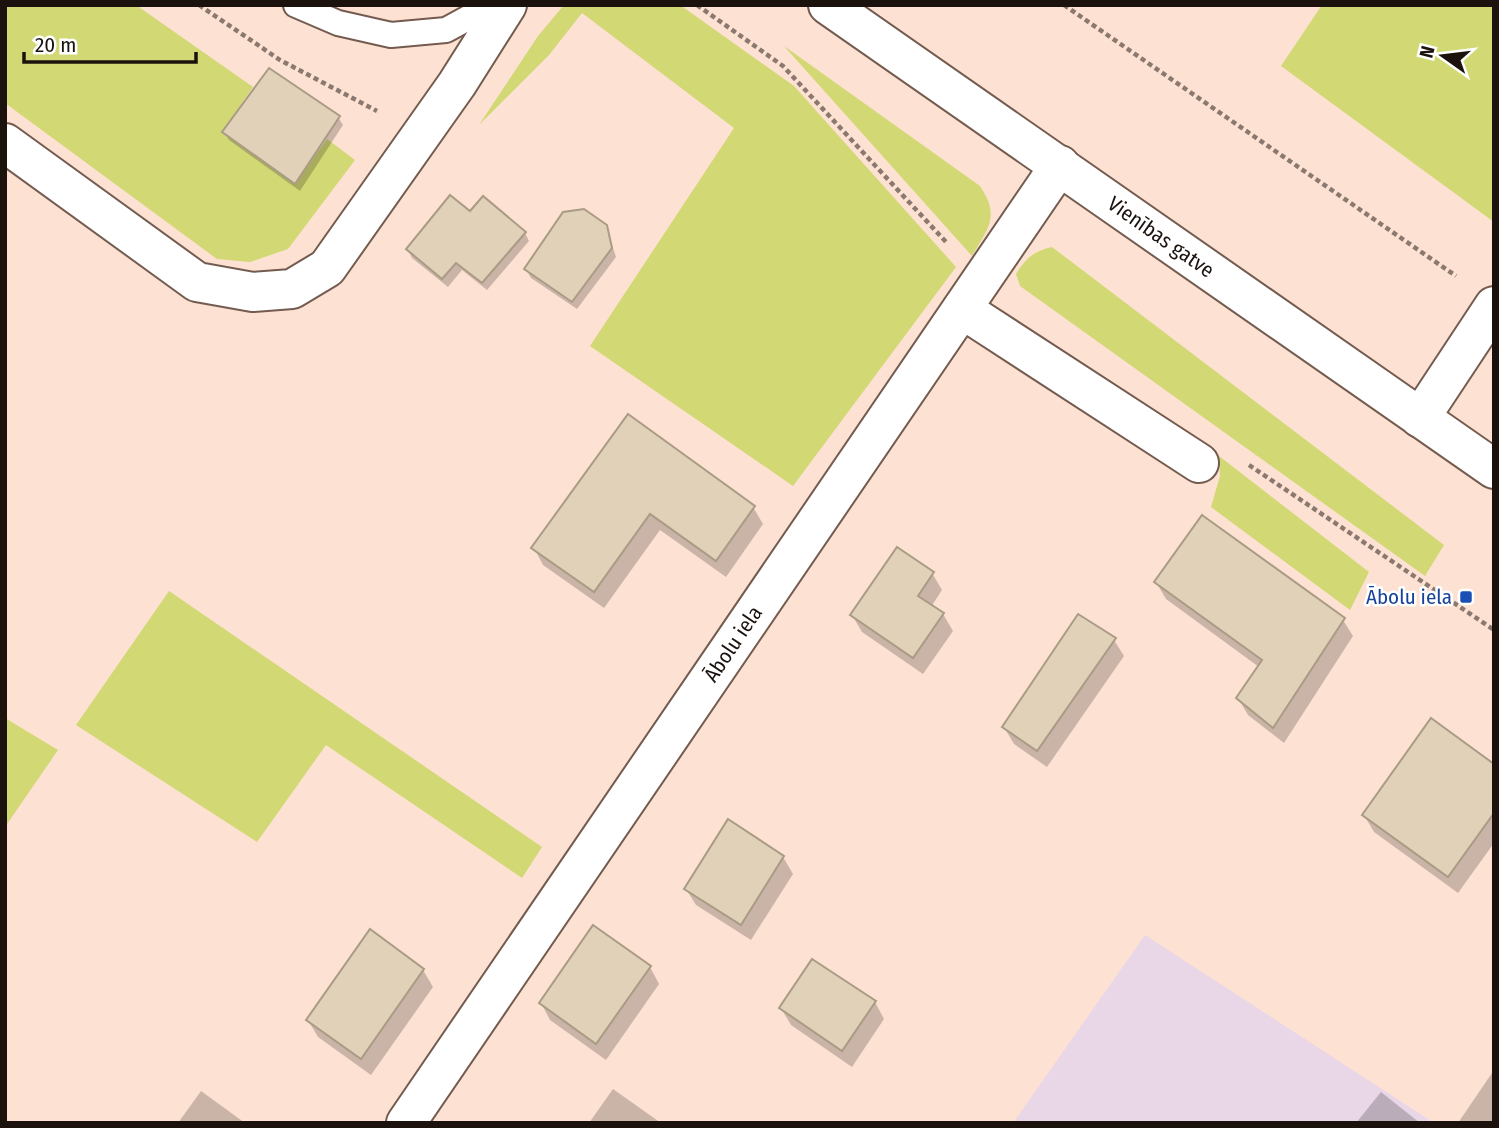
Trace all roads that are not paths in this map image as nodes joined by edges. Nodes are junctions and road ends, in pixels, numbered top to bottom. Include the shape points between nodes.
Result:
1 (296, 5) edge
2 (492, 5) edge
3 (507, 5) edge
4 (828, 5) edge
5 (5, 143) edge
6 (1060, 165) junction
7 (1494, 306) edge
8 (962, 309) junction
9 (1420, 418) junction
10 (1199, 463) dead end
11 (1494, 469) edge
12 (406, 1123) edge

1 - 2 lane via 338,23 391,35 446,30
3 - 5 main road via 327,268 292,289 253,292 197,282
4 - 6 main road, Vienības gatve
6 - 8 main road, Ābolu iela
6 - 9 main road, Vienības gatve
7 - 9 main road
8 - 10 main road
8 - 12 main road, Ābolu iela
9 - 11 main road, Vienības gatve

